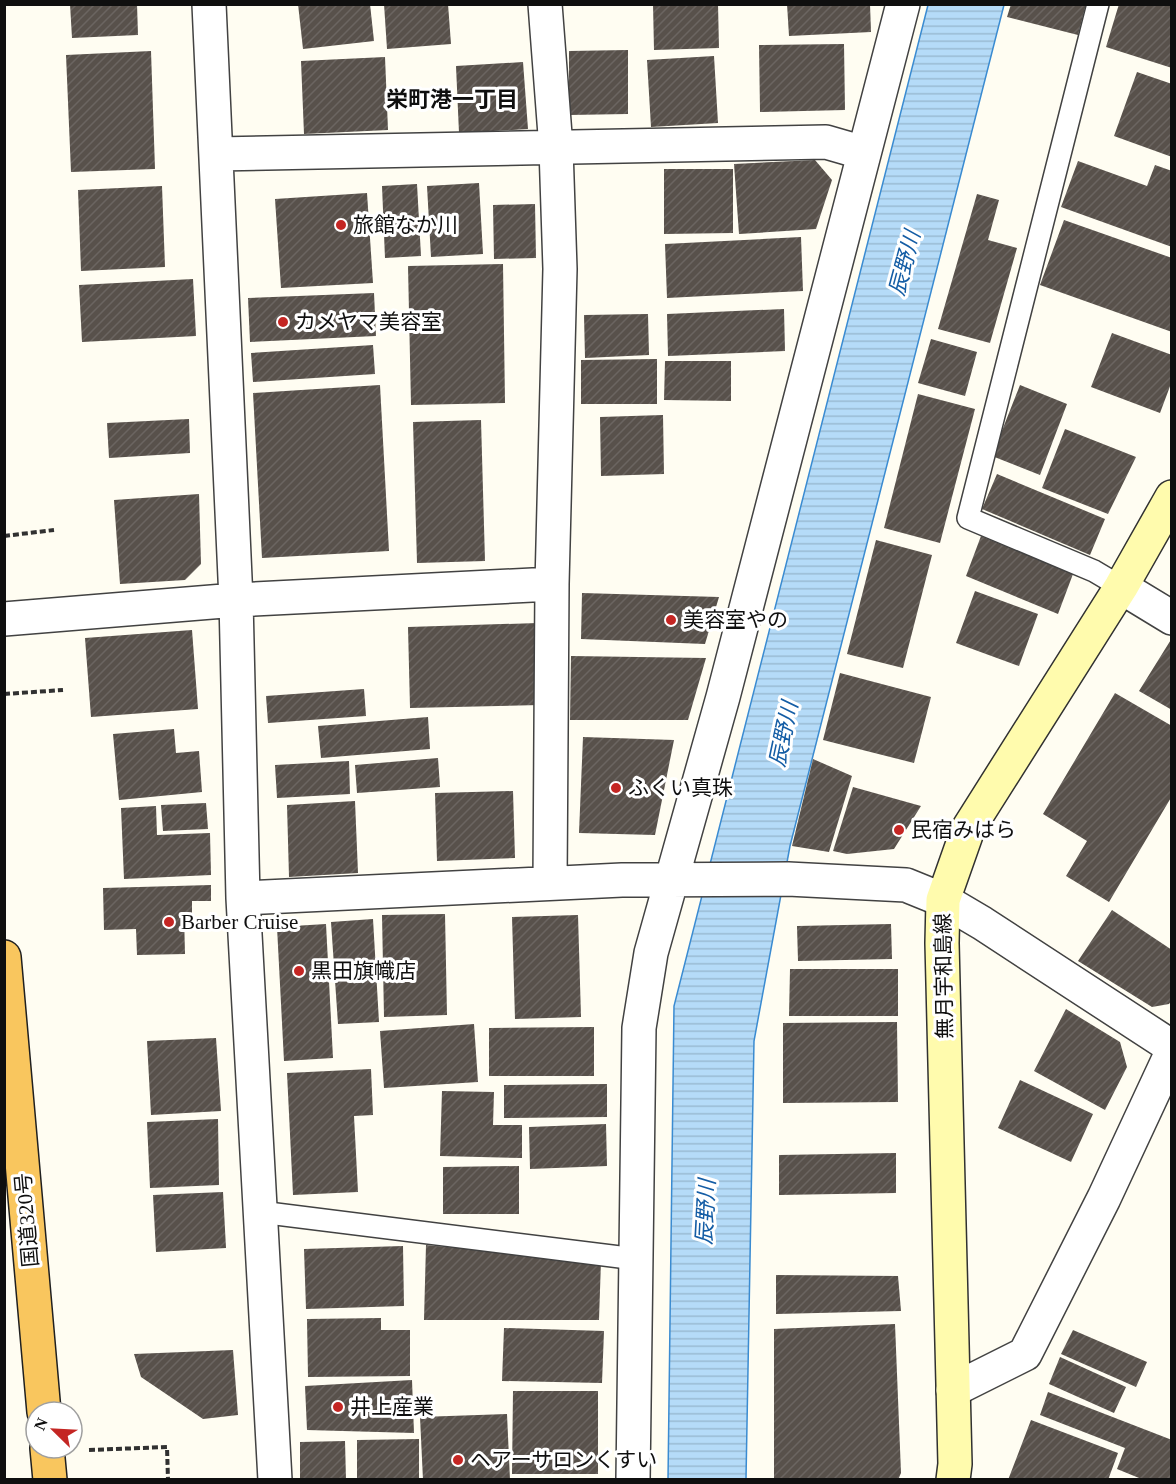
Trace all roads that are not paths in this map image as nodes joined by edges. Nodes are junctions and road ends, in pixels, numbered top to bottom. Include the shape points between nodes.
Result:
1 (209, 4) edge
2 (545, 4) edge
3 (903, 4) edge
4 (1098, 4) edge
5 (556, 148) junction
6 (864, 153) junction
7 (216, 154) junction
8 (1172, 497) edge
9 (552, 584) junction
10 (1121, 587) junction
11 (236, 600) junction
12 (1172, 618) edge
13 (4, 619) edge
14 (685, 880) junction
15 (550, 883) junction
16 (243, 898) junction
17 (943, 900) junction
18 (4, 957) edge
19 (1172, 1047) edge
20 (1172, 1052) edge
21 (260, 1212) junction
22 (636, 1259) junction
23 (953, 1390) junction
24 (43, 1400) edge
25 (275, 1479) edge
26 (633, 1479) edge
27 (953, 1479) edge

1 - 7 street
2 - 5 street
3 - 6 street
4 - 10 lane via 968,518 1094,571
5 - 6 street via 826,142
5 - 7 street
5 - 9 street via 560,269
6 - 14 street via 723,697
7 - 11 street
8 - 10 main road, 無月宇和島線
9 - 11 street
9 - 15 street
10 - 12 street
10 - 17 main road, 無月宇和島線 via 968,829
11 - 13 street
11 - 16 street
14 - 15 street
14 - 17 street via 788,879 906,885
14 - 22 street via 651,953 639,1028
15 - 16 street
16 - 21 street
17 - 19 street
17 - 23 main road, 無月宇和島線
18 - 24 highway, 国道320号
20 - 23 street via 1025,1354
21 - 22 lane
21 - 25 street
22 - 26 street
23 - 27 main road, 無月宇和島線

